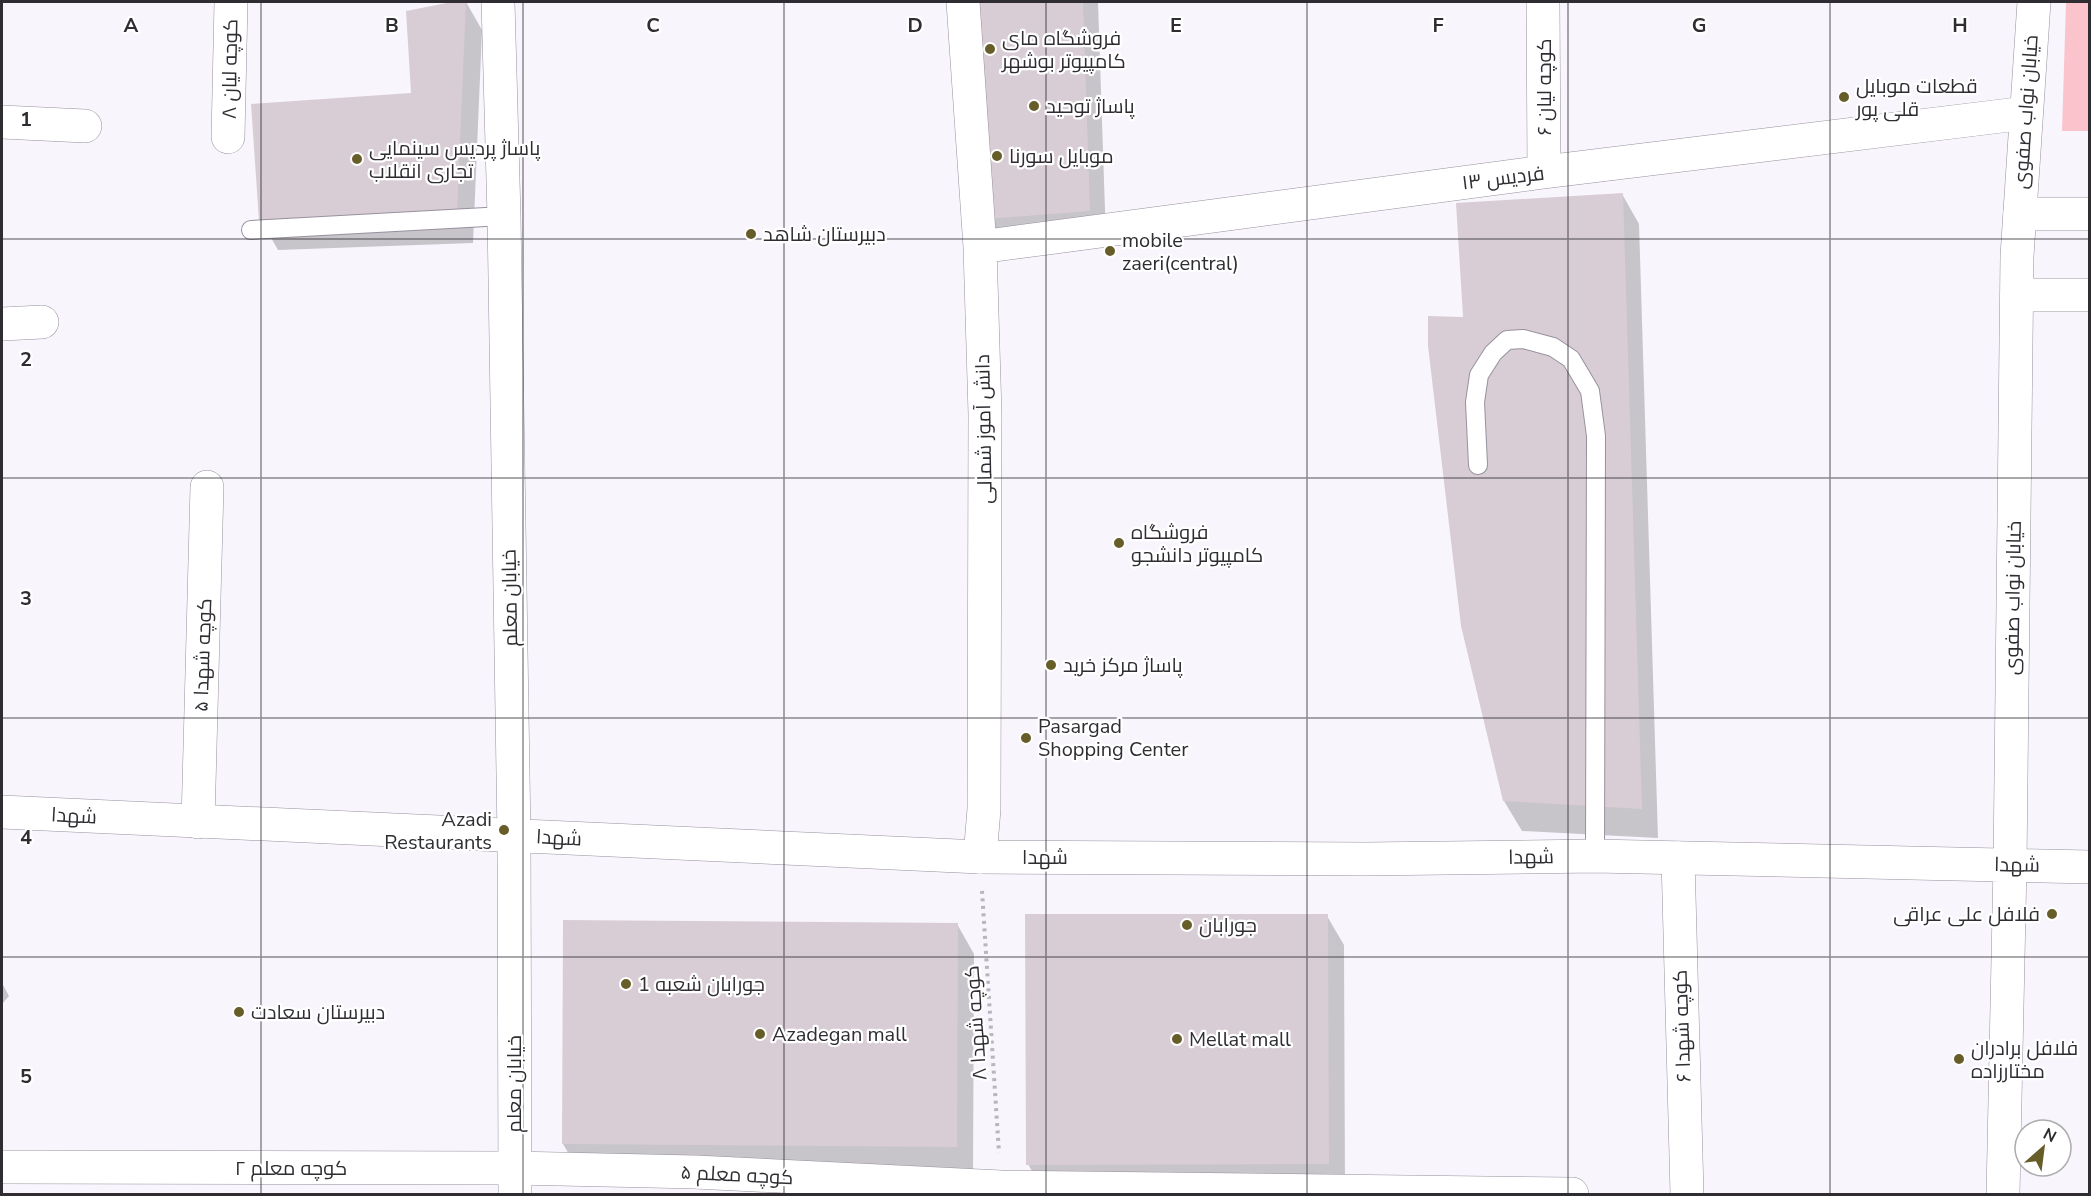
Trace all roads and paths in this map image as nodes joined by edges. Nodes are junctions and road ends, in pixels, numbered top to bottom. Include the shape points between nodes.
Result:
1 (231, 2) edge
2 (498, 2) edge
3 (963, 2) edge
4 (1543, 2) edge
5 (2034, 2) edge
6 (2026, 113) junction
7 (2, 122) edge
8 (85, 126) dead end
9 (228, 137) dead end
10 (1544, 172) junction
11 (2020, 214) junction
12 (2090, 214) edge
13 (504, 216) junction
14 (251, 230) dead end
15 (980, 247) junction
16 (2016, 295) junction
17 (2090, 295) edge
18 (42, 322) dead end
19 (2, 324) edge
20 (1478, 465) dead end
21 (207, 488) dead end
22 (2, 812) edge
23 (198, 822) junction
24 (514, 836) junction
25 (1595, 856) junction
26 (980, 857) junction
27 (1678, 858) junction
28 (2010, 865) junction
29 (2090, 867) edge
30 (2, 1167) edge
31 (514, 1181) edge
32 (695, 1183) edge
33 (1001, 1191) edge
34 (1572, 1194) edge
35 (1687, 1194) edge
36 (2003, 1194) edge

1 - 9 street, کوچه لیان ۸
2 - 13 street, خیابان معلم
3 - 15 street, دانش آموز شمالی
4 - 10 street, کوچه لیان ۶
5 - 6 street, خیابان نواب صفوی
6 - 10 street, فردیس ۱۳
6 - 11 street, خیابان نواب صفوی
7 - 8 street
10 - 15 street, فردیس ۱۳
11 - 12 street
11 - 16 street, خیابان نواب صفوی
13 - 14 lane
13 - 24 street, خیابان معلم
15 - 26 street, دانش آموز شمالی via 985,426 984,809
16 - 17 street
16 - 28 street, خیابان نواب صفوی
18 - 19 street
20 - 25 lane via 1475,402 1479,375 1493,353 1508,340 1523,339 1553,347 1571,359 1590,391 1596,436
21 - 23 street, کوچه شهدا ۵
22 - 23 street, شهدا
23 - 24 street, شهدا
24 - 26 street, شهدا
24 - 31 street, خیابان معلم
25 - 26 street, شهدا
25 - 27 street, شهدا
26 - 33 path, کوچه شهدا ۸
27 - 28 street, شهدا
27 - 35 street, کوچه شهدا ۶
28 - 29 street, شهدا
28 - 36 street, خیابان نواب صفوی
30 - 31 street, کوچه معلم ۲
31 - 32 street, کوچه معلم ۵
32 - 33 street, کوچه معلم ۵
33 - 34 street, کوچه معلم ۵

